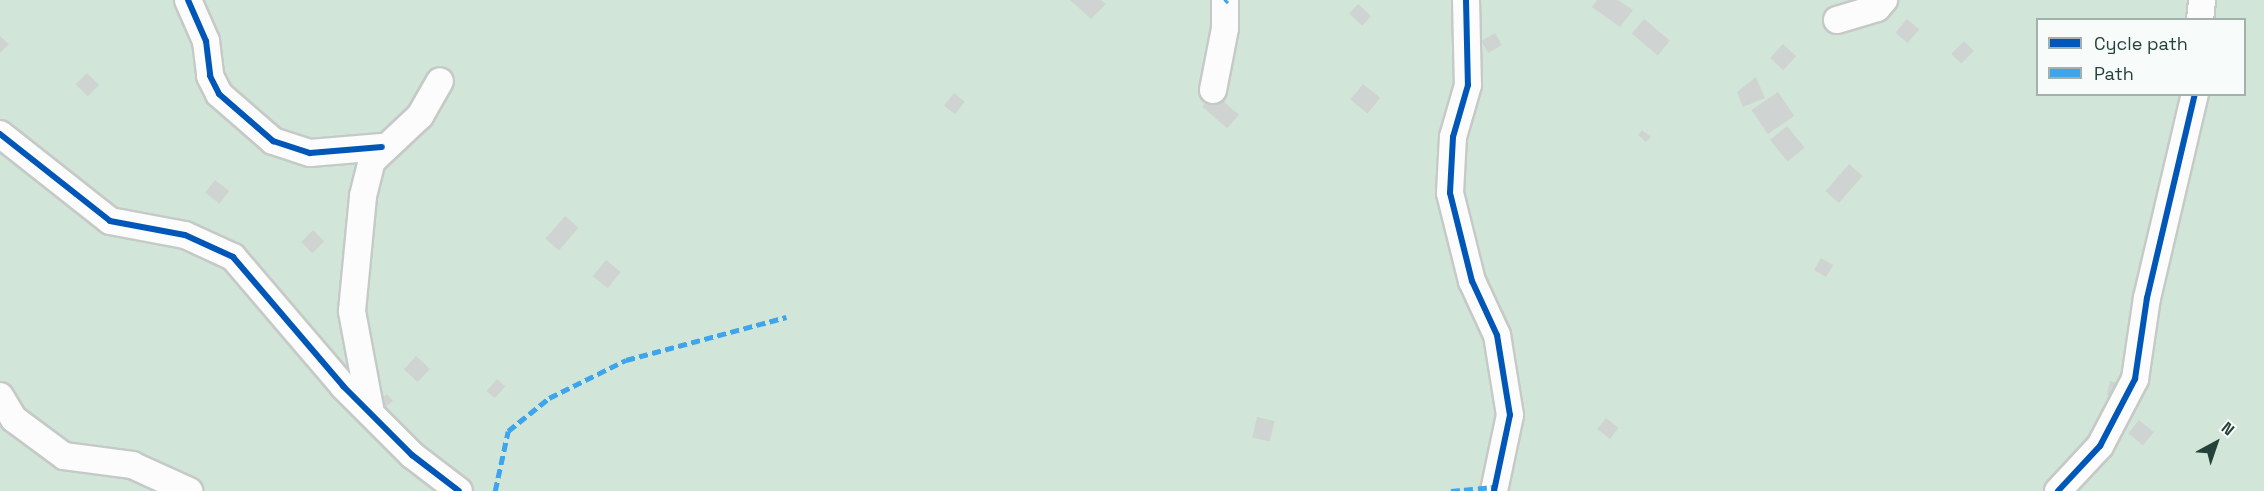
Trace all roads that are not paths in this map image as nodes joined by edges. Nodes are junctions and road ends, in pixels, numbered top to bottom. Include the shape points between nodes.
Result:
1 (1225, 0) edge
2 (1466, 0) edge
3 (1884, 0) edge
4 (2202, 0) edge
5 (194, 5) edge
6 (2200, 18) edge
7 (1837, 20) dead end
8 (440, 81) dead end
9 (1213, 90) dead end
10 (2194, 96) edge
11 (0, 134) edge
12 (382, 147) junction
13 (0, 396) edge
14 (371, 413) junction
15 (189, 491) edge
16 (459, 491) edge
17 (1494, 491) edge
18 (2058, 491) edge

1 - 9 street
2 - 17 street via 1468,85 1453,137 1450,193 1472,280 1497,335 1510,415
3 - 7 street via 1877,8
4 - 6 street
5 - 12 street via 219,94 273,141 310,153
8 - 12 street via 420,116
10 - 18 street via 2147,298 2134,379 2100,446
11 - 14 street via 110,221 185,235 233,257
12 - 14 street via 363,196 351,284
13 - 15 street via 14,419 64,456 132,465
14 - 16 street

